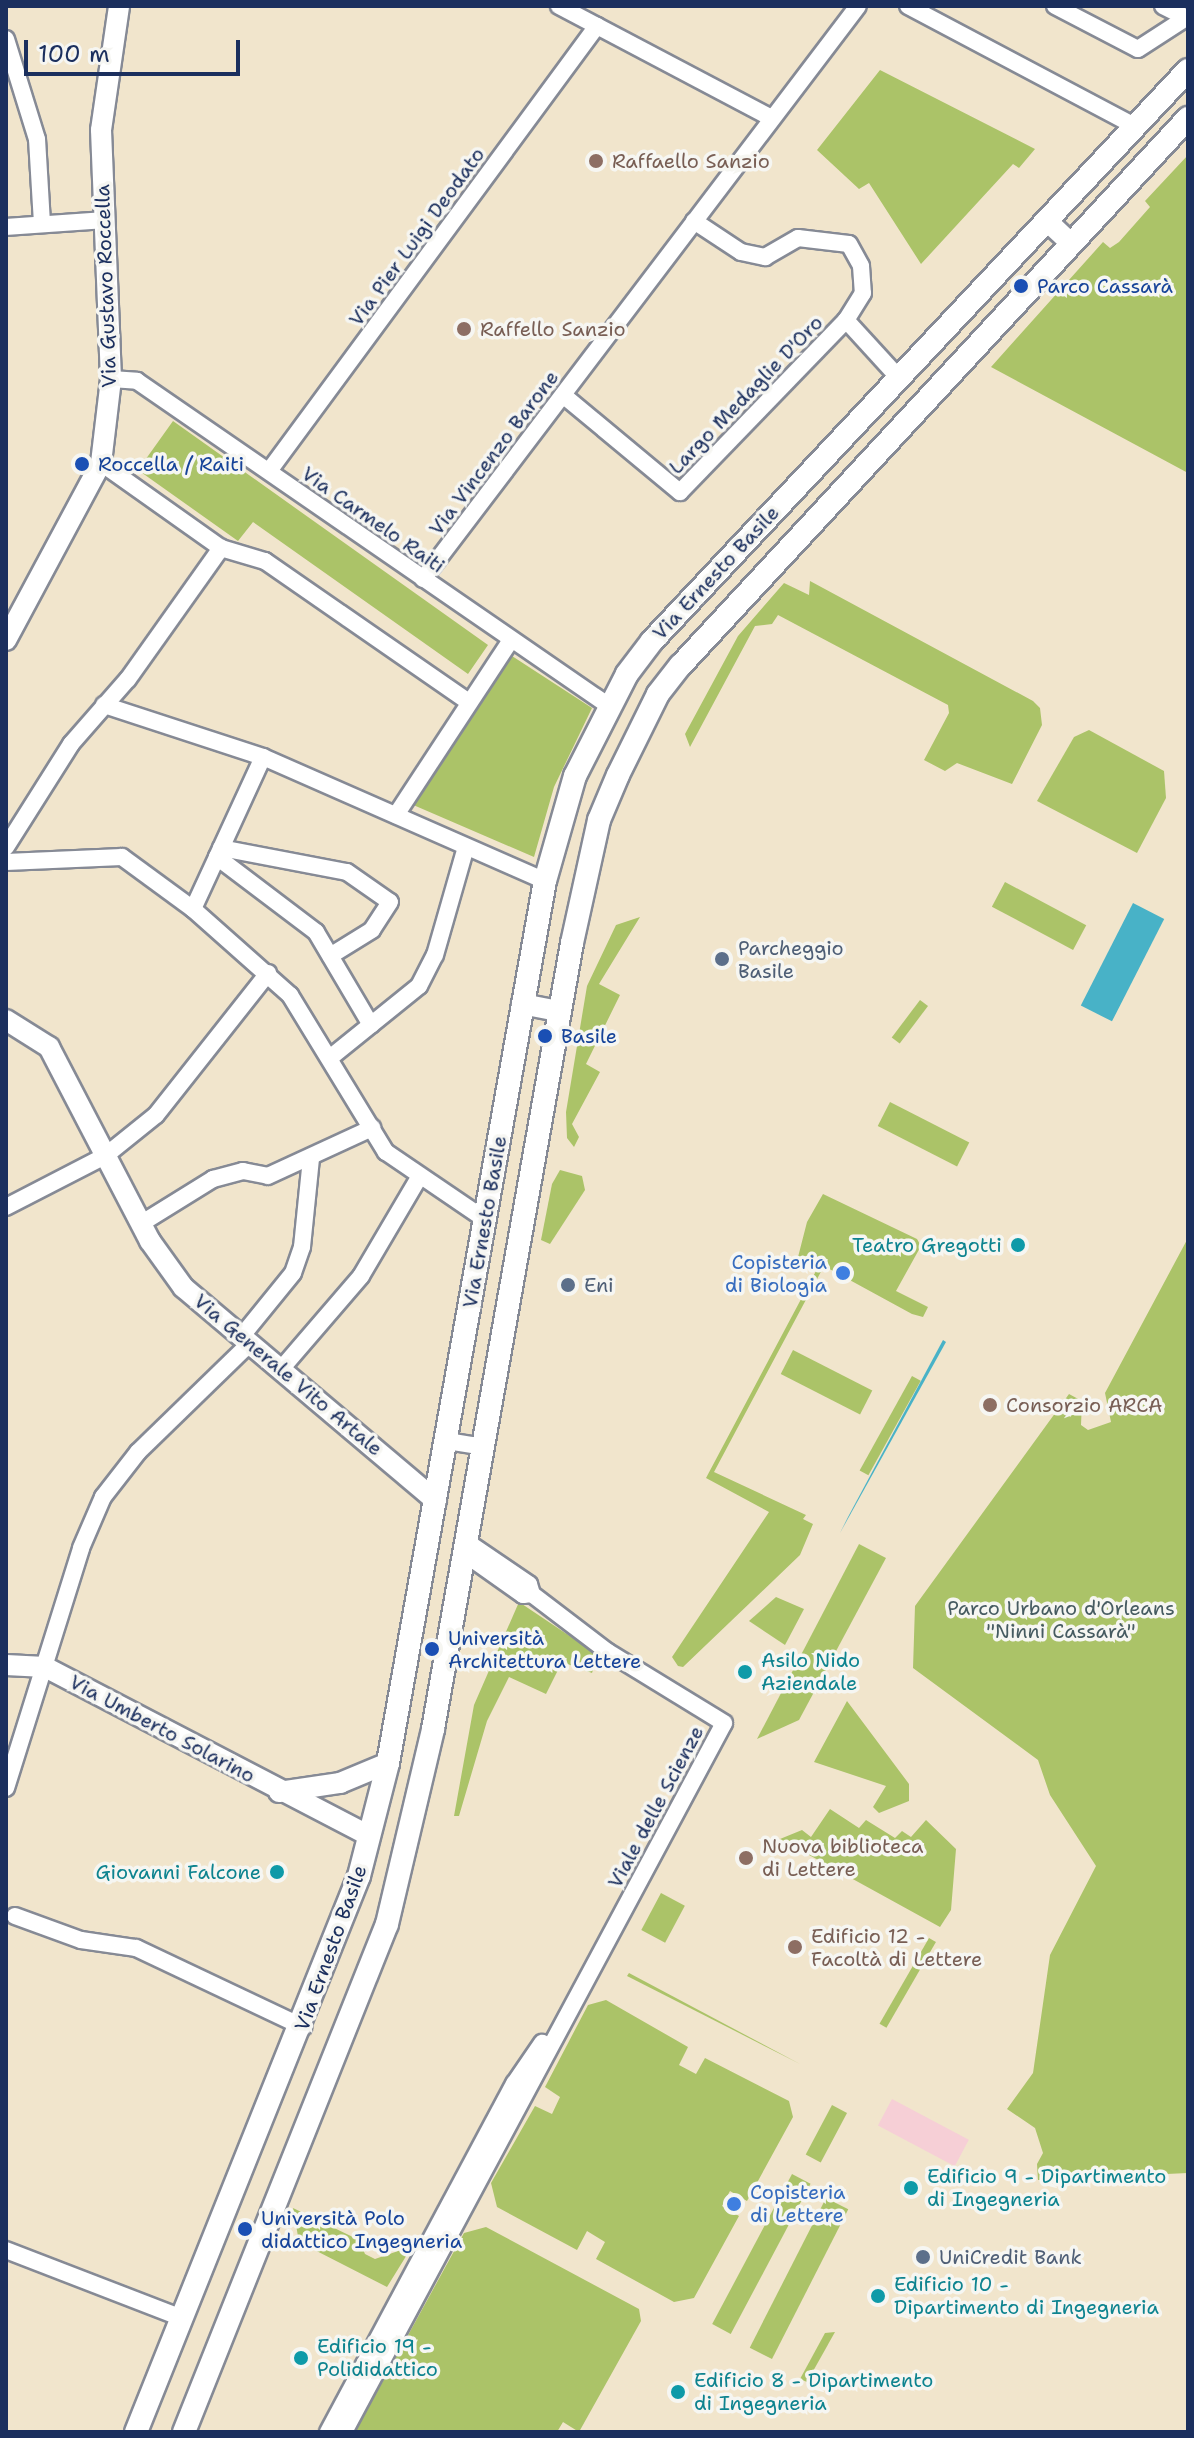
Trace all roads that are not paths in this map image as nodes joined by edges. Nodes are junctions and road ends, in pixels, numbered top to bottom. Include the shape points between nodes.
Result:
1 (119, 6) edge
2 (559, 6) edge
3 (858, 6) edge
4 (908, 6) edge
5 (1055, 6) edge
6 (1163, 6) edge
7 (1187, 18) edge
8 (597, 26) junction
9 (6, 39) edge
10 (1188, 70) edge
11 (771, 118) junction
12 (1188, 118) edge
13 (1135, 126) junction
14 (105, 220) junction
15 (1046, 220) junction
16 (694, 221) junction
17 (42, 224) junction
18 (6, 227) edge
19 (1072, 244) junction
20 (846, 320) junction
21 (898, 377) junction
22 (111, 379) junction
23 (563, 395) junction
24 (101, 463) junction
25 (269, 471) junction
26 (221, 548) junction
27 (423, 579) junction
28 (6, 640) edge
29 (511, 640) junction
30 (469, 702) junction
31 (104, 705) junction
32 (609, 706) junction
33 (263, 757) junction
34 (396, 815) junction
35 (6, 847) edge
36 (466, 847) junction
37 (219, 852) junction
38 (6, 862) edge
39 (545, 881) junction
40 (193, 909) junction
41 (330, 956) junction
42 (268, 973) junction
43 (522, 1004) junction
44 (559, 1011) junction
45 (6, 1020) edge
46 (371, 1025) junction
47 (331, 1057) junction
48 (372, 1128) junction
49 (105, 1156) junction
50 (311, 1159) junction
51 (420, 1176) junction
52 (6, 1207) edge
53 (486, 1220) junction
54 (142, 1223) junction
55 (245, 1341) junction
56 (282, 1368) junction
57 (447, 1441) junction
58 (484, 1447) junction
59 (436, 1501) junction
60 (466, 1548) junction
61 (6, 1665) edge
62 (45, 1667) junction
63 (388, 1763) junction
64 (6, 1788) edge
65 (279, 1792) junction
66 (370, 1836) junction
67 (10, 1914) edge
68 (303, 2027) junction
69 (6, 2250) edge
70 (400, 2311) dead end
71 (182, 2318) junction
72 (364, 2376) junction
73 (136, 2432) edge
74 (184, 2432) edge
75 (328, 2432) edge
76 (337, 2432) edge
77 (344, 2432) edge

1 - 14 street, Via Gustavo Roccella via 101,130
2 - 8 street
3 - 11 street, Via Vincenzo Barone
4 - 13 street
5 - 7 street via 1138,49
6 - 7 street
8 - 11 street
8 - 25 street, Via Pier Luigi Deodato
9 - 17 street via 37,139
10 - 13 main road, Via Ernesto Basile
11 - 16 street, Via Vincenzo Barone
12 - 19 main road, Via Ernesto Basile
13 - 15 main road, Via Ernesto Basile
14 - 17 street
14 - 22 street, Via Gustavo Roccella
15 - 19 street
15 - 21 main road, Via Ernesto Basile
16 - 20 street via 741,252 765,257 798,238 849,244 861,266 863,293
16 - 23 street, Via Vincenzo Barone
17 - 18 street
19 - 44 main road, Via Ernesto Basile via 658,694 599,820
20 - 21 street
20 - 23 street, Largo Medaglie D'Oro via 680,492
21 - 32 main road, Via Ernesto Basile via 652,641
22 - 24 street, Via Gustavo Roccella
22 - 25 street, Via Carmelo Raiti via 137,381
23 - 27 street, Via Vincenzo Barone
24 - 26 street
24 - 28 street, Via Gustavo Roccella
25 - 27 street, Via Carmelo Raiti
26 - 30 street via 265,561
26 - 31 street
27 - 29 street, Via Carmelo Raiti
29 - 30 street
29 - 32 street, Via Carmelo Raiti
30 - 34 street
31 - 33 street
31 - 35 street via 71,744
32 - 39 main road, Via Ernesto Basile via 575,776
33 - 34 street
33 - 37 street
34 - 36 street
36 - 39 street
36 - 46 street via 435,955 419,986
37 - 40 street
37 - 41 street via 316,932
37 - 41 street via 347,872 390,902 372,930
38 - 40 street via 122,857
39 - 43 main road, Via Ernesto Basile
40 - 42 street
41 - 46 street
42 - 47 street via 290,995
42 - 49 street via 156,1115
43 - 44 street
43 - 53 main road, Via Ernesto Basile
44 - 58 main road, Via Ernesto Basile
45 - 49 street, Via Generale Vito Artale via 49,1047
46 - 47 street
47 - 48 street
48 - 50 street
48 - 51 street via 386,1152
49 - 52 street
49 - 54 street, Via Generale Vito Artale
50 - 54 street via 268,1176 243,1171 213,1179
50 - 55 street via 302,1247 293,1273
51 - 53 street
51 - 56 street via 361,1276
53 - 57 main road, Via Ernesto Basile
54 - 55 street, Via Generale Vito Artale via 183,1287
55 - 56 street, Via Generale Vito Artale
55 - 62 street via 138,1452 103,1497 81,1548
56 - 59 street, Via Generale Vito Artale
57 - 58 street
57 - 59 main road, Via Ernesto Basile
58 - 60 main road, Via Ernesto Basile
59 - 63 main road, Via Ernesto Basile
60 - 72 street, Viale delle Scienze via 608,1652 724,1723
60 - 74 main road, Via Ernesto Basile via 433,1729 387,1924
61 - 62 street
62 - 64 street
62 - 65 street, Via Umberto Solarino
63 - 65 street, Via Umberto Solarino via 340,1783
63 - 66 main road, Via Ernesto Basile
65 - 66 street, Via Umberto Solarino
66 - 68 main road, Via Ernesto Basile
67 - 68 street via 81,1940 136,1948
68 - 71 main road, Via Ernesto Basile
69 - 71 street
70 - 72 street
71 - 73 main road, Via Ernesto Basile
72 - 75 street, Viale delle Scienze
72 - 76 street, Viale delle Scienze
72 - 77 street, Viale delle Scienze

